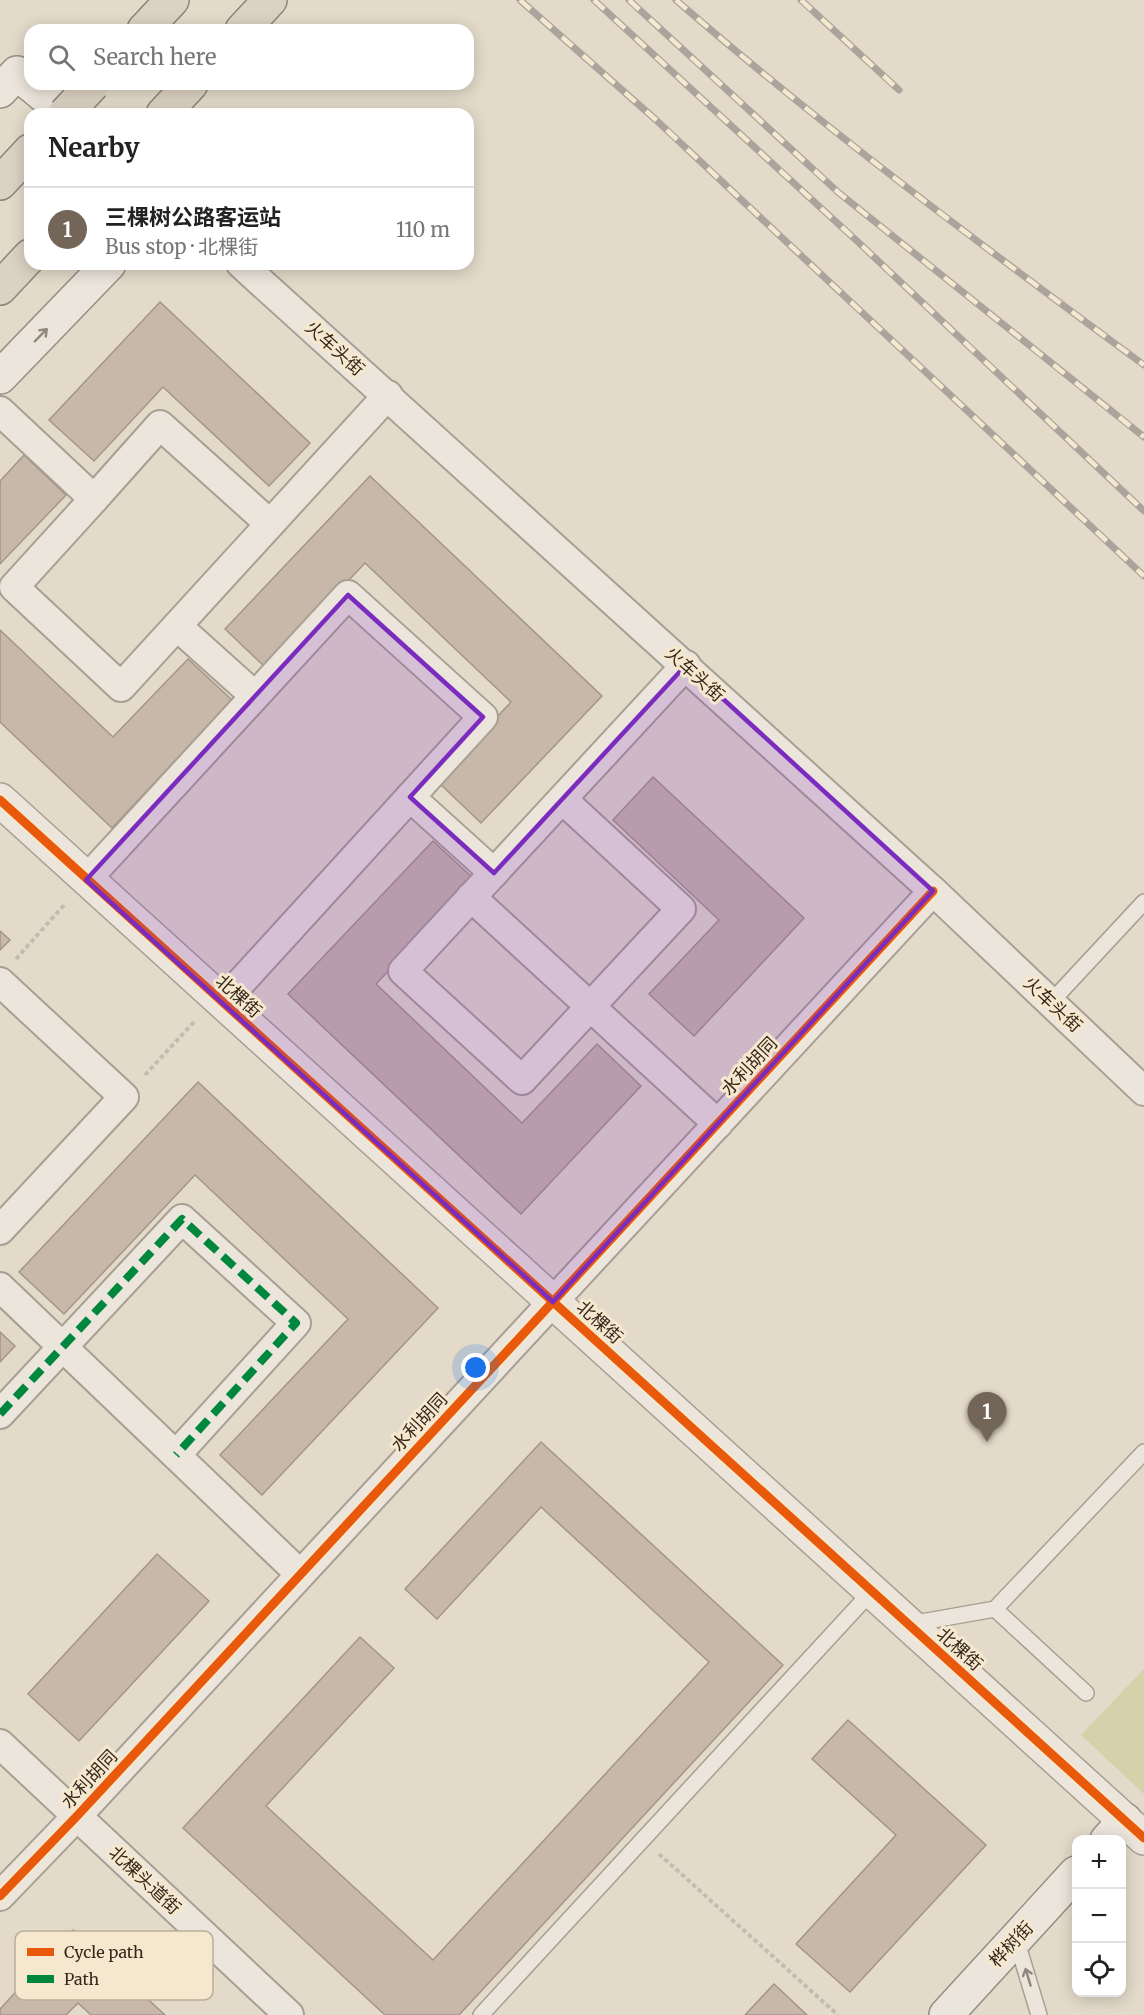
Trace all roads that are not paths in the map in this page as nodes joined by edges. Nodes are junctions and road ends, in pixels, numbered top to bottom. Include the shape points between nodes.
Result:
1 (172, 0) edge
2 (270, 0) edge
3 (150, 24) edge
4 (248, 24) edge
5 (24, 79) edge
6 (0, 90) edge
7 (37, 90) edge
8 (88, 90) edge
9 (185, 90) edge
10 (59, 108) edge
11 (71, 108) edge
12 (169, 108) edge
13 (24, 157) edge
14 (0, 183) edge
15 (24, 262) edge
16 (103, 270) edge
17 (249, 270) edge
18 (0, 288) edge
19 (0, 377) edge
20 (388, 395) junction
21 (0, 411) edge
22 (94, 499) junction
23 (270, 524) junction
24 (177, 626) junction
25 (686, 666) junction
26 (255, 696) junction
27 (410, 797) junction
28 (0, 800) edge
29 (562, 800) junction
30 (494, 873) junction
31 (86, 880) junction
32 (933, 891) junction
33 (471, 897) junction
34 (1144, 902) edge
35 (4, 975) edge
36 (219, 1000) junction
37 (1050, 1002) junction
38 (590, 1007) junction
39 (1144, 1090) edge
40 (718, 1124) junction
41 (0, 1230) edge
42 (0, 1287) edge
43 (553, 1302) junction
44 (63, 1347) junction
45 (0, 1414) edge
46 (1144, 1452) edge
47 (176, 1455) junction
48 (300, 1574) junction
49 (872, 1591) junction
50 (995, 1609) junction
51 (909, 1624) junction
52 (1086, 1693) dead end
53 (0, 1744) edge
54 (77, 1816) junction
55 (1126, 1833) edge
56 (1072, 1878) edge
57 (0, 1896) edge
58 (200, 1931) edge
59 (1016, 1939) junction
60 (213, 1944) edge
61 (289, 2015) edge
62 (481, 2015) edge
63 (946, 2015) edge
64 (1039, 2015) edge

1 - 3 highway
2 - 4 highway
5 - 6 street via 17,73
7 - 10 street
8 - 11 highway, bridge
9 - 12 highway
13 - 14 highway
15 - 18 highway
19 -> 16 street
17 - 20 street, 火车头街
20 - 23 street
20 - 25 street, 火车头街
21 - 22 street
22 - 23 street via 160,425
22 - 24 street via 14,587 121,687
23 - 24 street
24 - 26 street
25 - 29 street
25 - 32 street, 火车头街
26 - 27 street via 348,595 483,717
26 - 31 street
27 - 30 street
27 - 36 street
28 - 31 street, 北棵街
29 - 30 street
29 - 38 street via 681,909
30 - 33 street
31 - 36 street, 北棵街
32 - 37 street, 火车头街
32 - 40 street, 水利胡同
33 - 38 street
33 - 38 street via 403,971 522,1080
34 - 37 lane
35 - 41 street via 124,1097
36 - 43 street, 北棵街
37 - 39 street, 火车头街
38 - 40 street
40 - 43 street, 水利胡同
42 - 44 street
43 - 48 street, 水利胡同
43 - 49 street, 北棵街
44 - 45 street
44 - 47 street
44 - 47 street via 182,1219 296,1323
46 - 50 lane
47 - 48 street
48 - 54 street, 水利胡同
49 - 51 street, 北棵街
49 - 62 lane
50 - 51 lane
50 - 52 lane
51 - 55 street, 北棵街
53 - 54 street, 北棵头道街
54 - 57 street, 水利胡同
54 - 58 street, 北棵头道街
56 - 59 street, 桦树街
59 - 63 street, 桦树街
64 -> 59 lane
60 - 61 street, 北棵头道街

